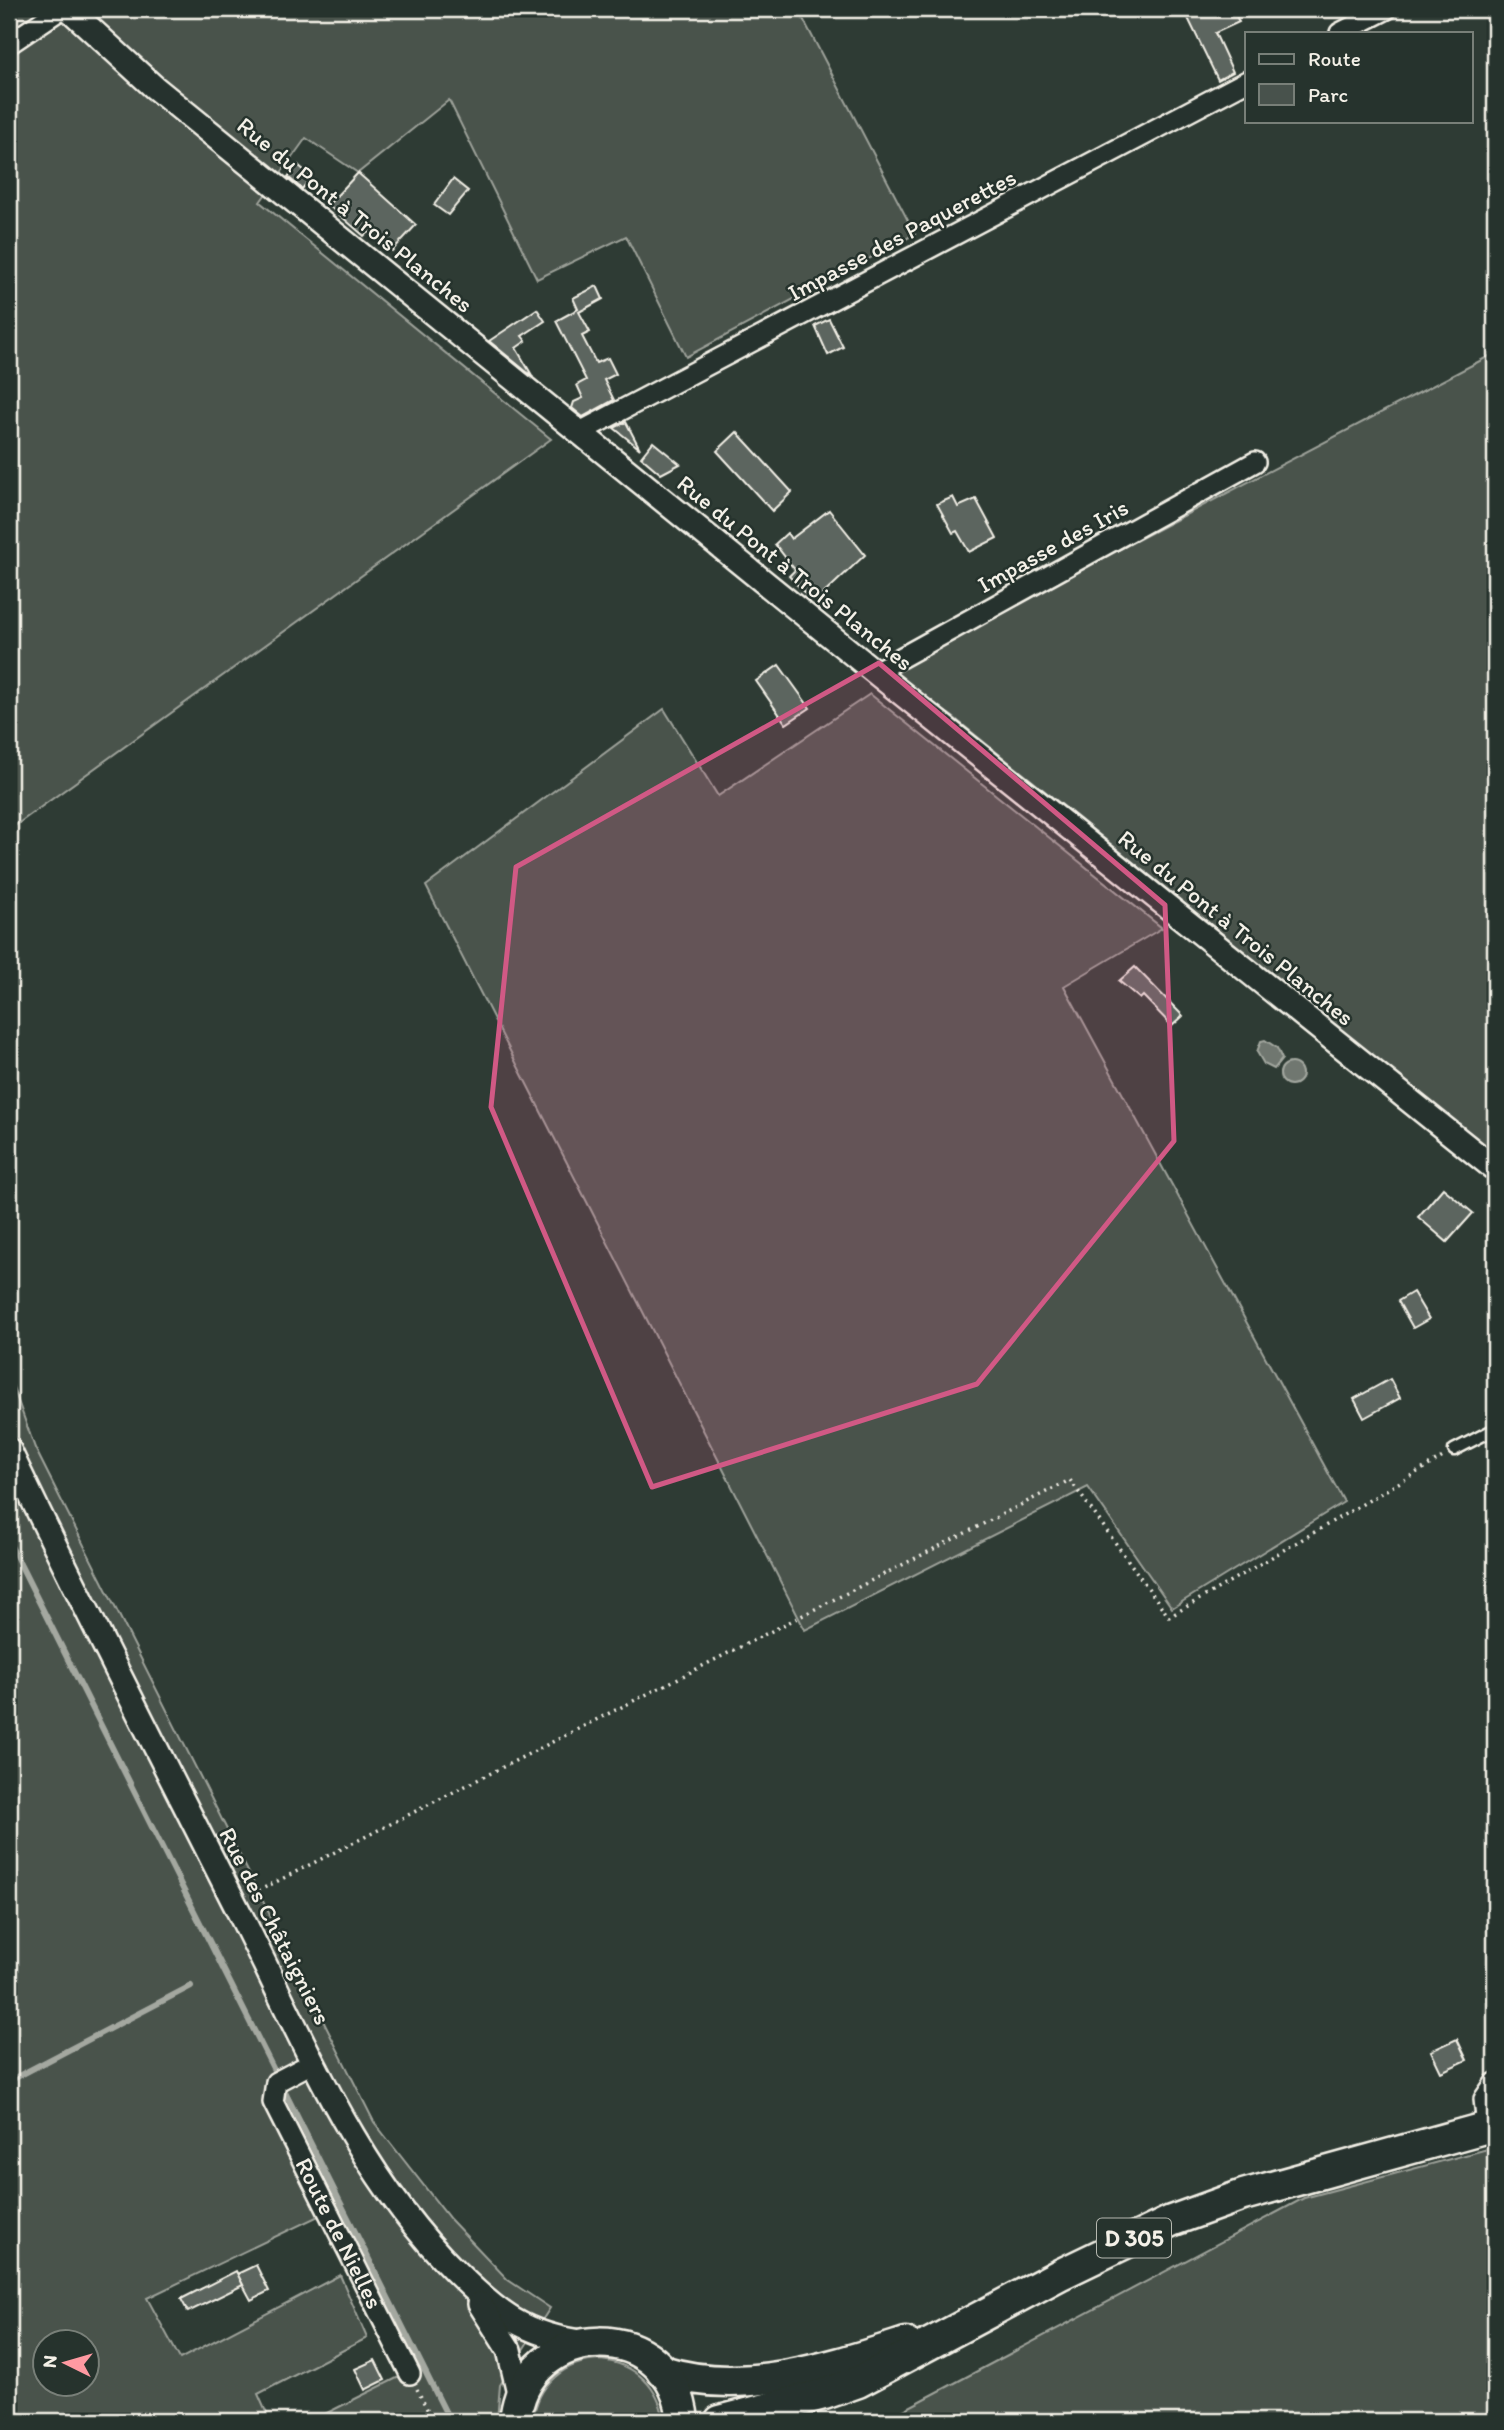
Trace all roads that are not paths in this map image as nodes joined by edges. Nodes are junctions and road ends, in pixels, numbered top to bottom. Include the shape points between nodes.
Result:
1 (61, 9) edge
2 (69, 9) edge
3 (1387, 9) edge
4 (1342, 32) edge
5 (9, 44) edge
6 (1245, 82) edge
7 (580, 432) junction
8 (1255, 462) dead end
9 (875, 672) junction
10 (1495, 1169) edge
11 (1495, 1429) edge
12 (9, 1450) edge
13 (1454, 1450) road end
14 (314, 2062) junction
15 (1495, 2083) edge
16 (1491, 2126) edge
17 (455, 2271) junction
18 (967, 2324) junction
19 (586, 2343) junction
20 (662, 2371) junction
21 (410, 2374) road end
22 (517, 2409) edge
23 (683, 2421) edge
24 (720, 2421) edge

1 - 5 street
2 - 7 street, Rue du Pont à Trois Planches via 146,80
3 - 4 street
6 - 7 street, Impasse des Paquerettes
7 - 9 street, Rue du Pont à Trois Planches
8 - 9 street, Impasse des Iris
9 - 10 street, Rue du Pont à Trois Planches
11 - 13 lane
12 - 14 street, Rue des Châtaigniers
14 - 17 street, Rue des Châtaigniers via 380,2177
14 - 21 street, Route de Nielles via 284,2077 273,2095 276,2109
15 - 16 street via 1484,2099
16 - 18 main road, D 305 via 1221,2202 1171,2221
17 - 19 street, Rue des Châtaigniers via 527,2330
17 - 22 street via 503,2338 513,2360
18 - 20 main road, D 305 via 789,2375 709,2380
18 - 24 main road, D 305 via 858,2382
19 - 20 main road via 628,2347
19 - 22 main road via 566,2348 542,2364
20 - 23 main road via 676,2392

